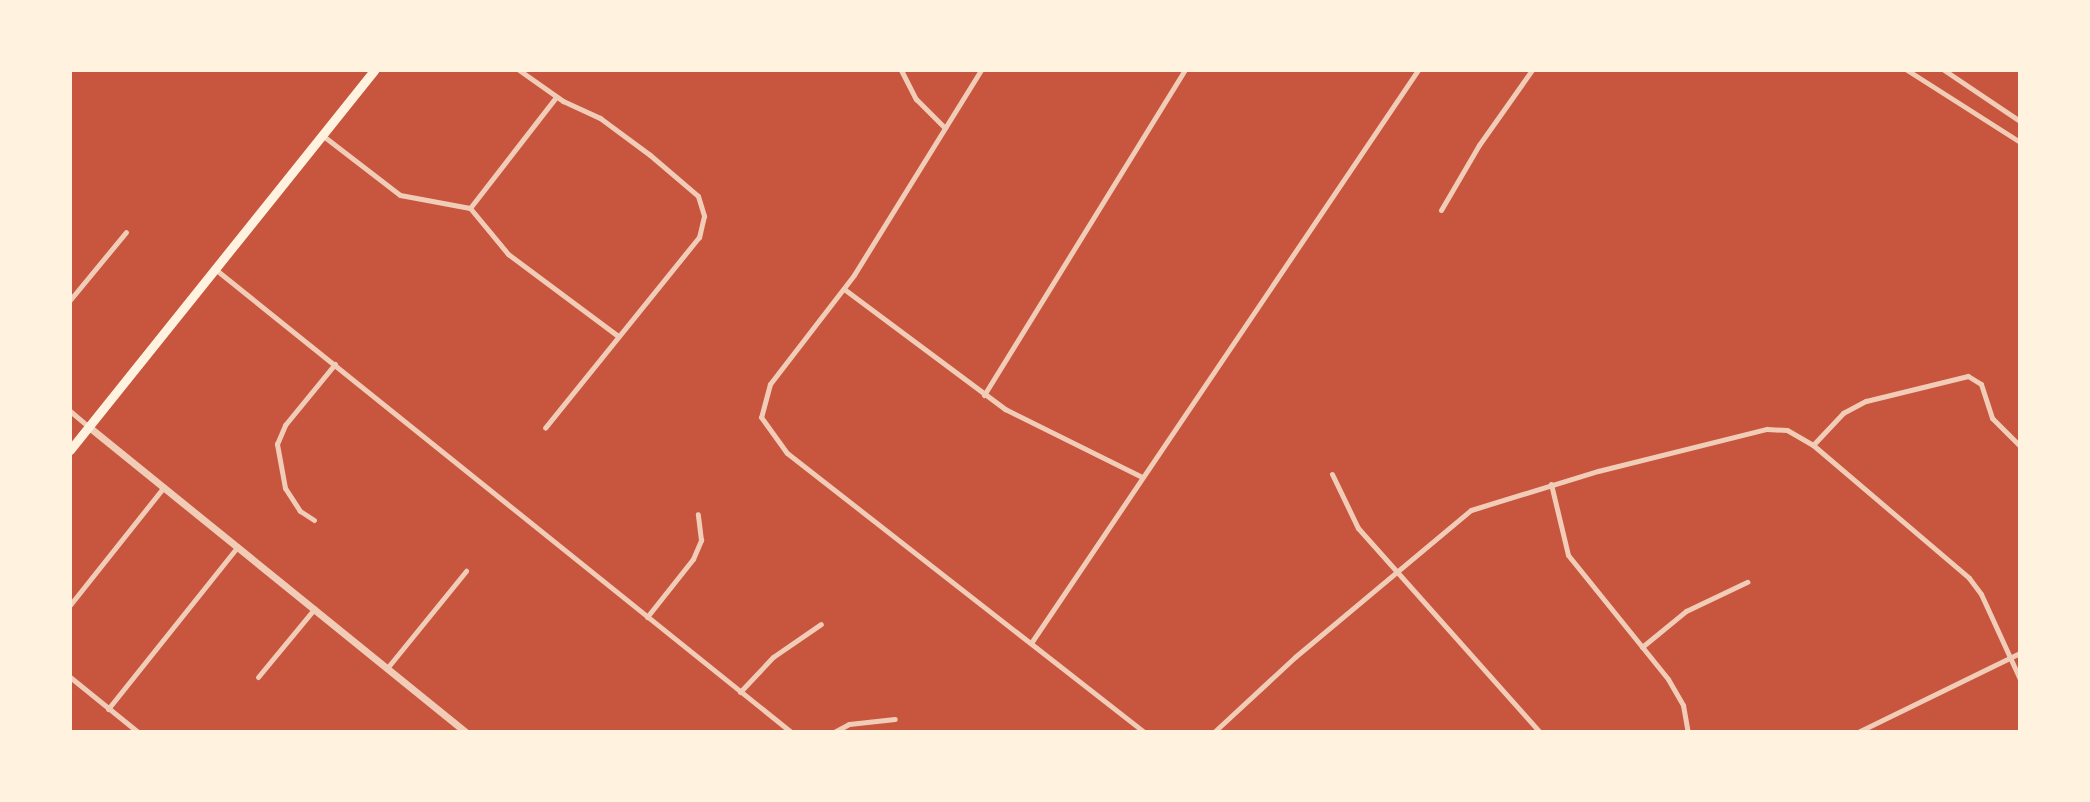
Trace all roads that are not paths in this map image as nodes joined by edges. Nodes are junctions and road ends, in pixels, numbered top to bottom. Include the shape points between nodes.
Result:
1 (374, 70) edge
2 (519, 70) edge
3 (901, 70) edge
4 (981, 70) edge
5 (1185, 70) edge
6 (1418, 70) edge
7 (1532, 70) edge
8 (1907, 70) edge
9 (1944, 70) edge
10 (556, 97) junction
11 (2020, 121) edge
12 (945, 128) junction
13 (322, 135) junction
14 (2020, 142) edge
15 (470, 208) junction
16 (1441, 211) dead end
17 (126, 232) dead end
18 (215, 269) junction
19 (844, 289) junction
20 (70, 300) edge
21 (618, 336) junction
22 (335, 364) junction
23 (984, 395) junction
24 (70, 411) edge
25 (89, 426) junction
26 (545, 428) dead end
27 (1813, 445) junction
28 (2020, 446) edge
29 (70, 450) edge
30 (1332, 474) dead end
31 (1142, 477) junction
32 (1551, 484) junction
33 (164, 486) junction
34 (698, 514) dead end
35 (314, 520) dead end
36 (238, 546) junction
37 (1398, 570) junction
38 (466, 571) dead end
39 (1747, 582) dead end
40 (70, 605) edge
41 (315, 608) junction
42 (647, 617) junction
43 (821, 624) dead end
44 (1031, 643) junction
45 (1642, 647) junction
46 (2020, 653) edge
47 (2010, 657) junction
48 (388, 667) junction
49 (70, 677) edge
50 (258, 677) dead end
51 (2020, 679) edge
52 (740, 692) junction
53 (108, 709) junction
54 (895, 719) dead end
55 (138, 732) edge
56 (466, 732) edge
57 (791, 732) edge
58 (834, 732) edge
59 (1144, 732) edge
60 (1214, 732) edge
61 (1540, 732) edge
62 (1688, 732) edge
63 (1858, 732) edge

1 - 13 main road
2 - 10 street
3 - 12 street via 916,99
4 - 12 street
5 - 23 street
6 - 31 street
7 - 16 street
8 - 14 street
9 - 11 street
10 - 15 street
10 - 21 street via 600,118 688,186 701,203 704,227 699,237
12 - 19 street
13 - 15 street via 400,195
13 - 18 main road
15 - 21 street via 508,254
17 - 20 street
18 - 22 street
18 - 25 main road
19 - 23 street
19 - 44 street via 770,384 761,406 764,425 787,453
21 - 26 street
22 - 35 street via 285,425 277,444 285,488 300,511
22 - 42 street
23 - 31 street
24 - 25 street
25 - 29 main road
25 - 33 street
27 - 28 street via 1843,413 1866,401 1972,377 1981,384 1992,418
27 - 32 street via 1787,430 1767,429
27 - 47 street via 1969,578
30 - 37 street via 1347,512
31 - 44 street
32 - 37 street via 1471,510
32 - 45 street via 1568,555
33 - 36 street
33 - 40 street
34 - 42 street via 701,540 693,559
36 - 41 street
36 - 53 street
37 - 60 street
37 - 61 street
38 - 48 street
39 - 45 street via 1686,611
41 - 48 street
41 - 50 street
42 - 52 street
43 - 52 street via 773,657
44 - 59 street
45 - 62 street via 1677,692
46 - 47 street
47 - 51 street
47 - 63 street
48 - 56 street
49 - 53 street
52 - 57 street
53 - 55 street
54 - 58 street via 849,724

